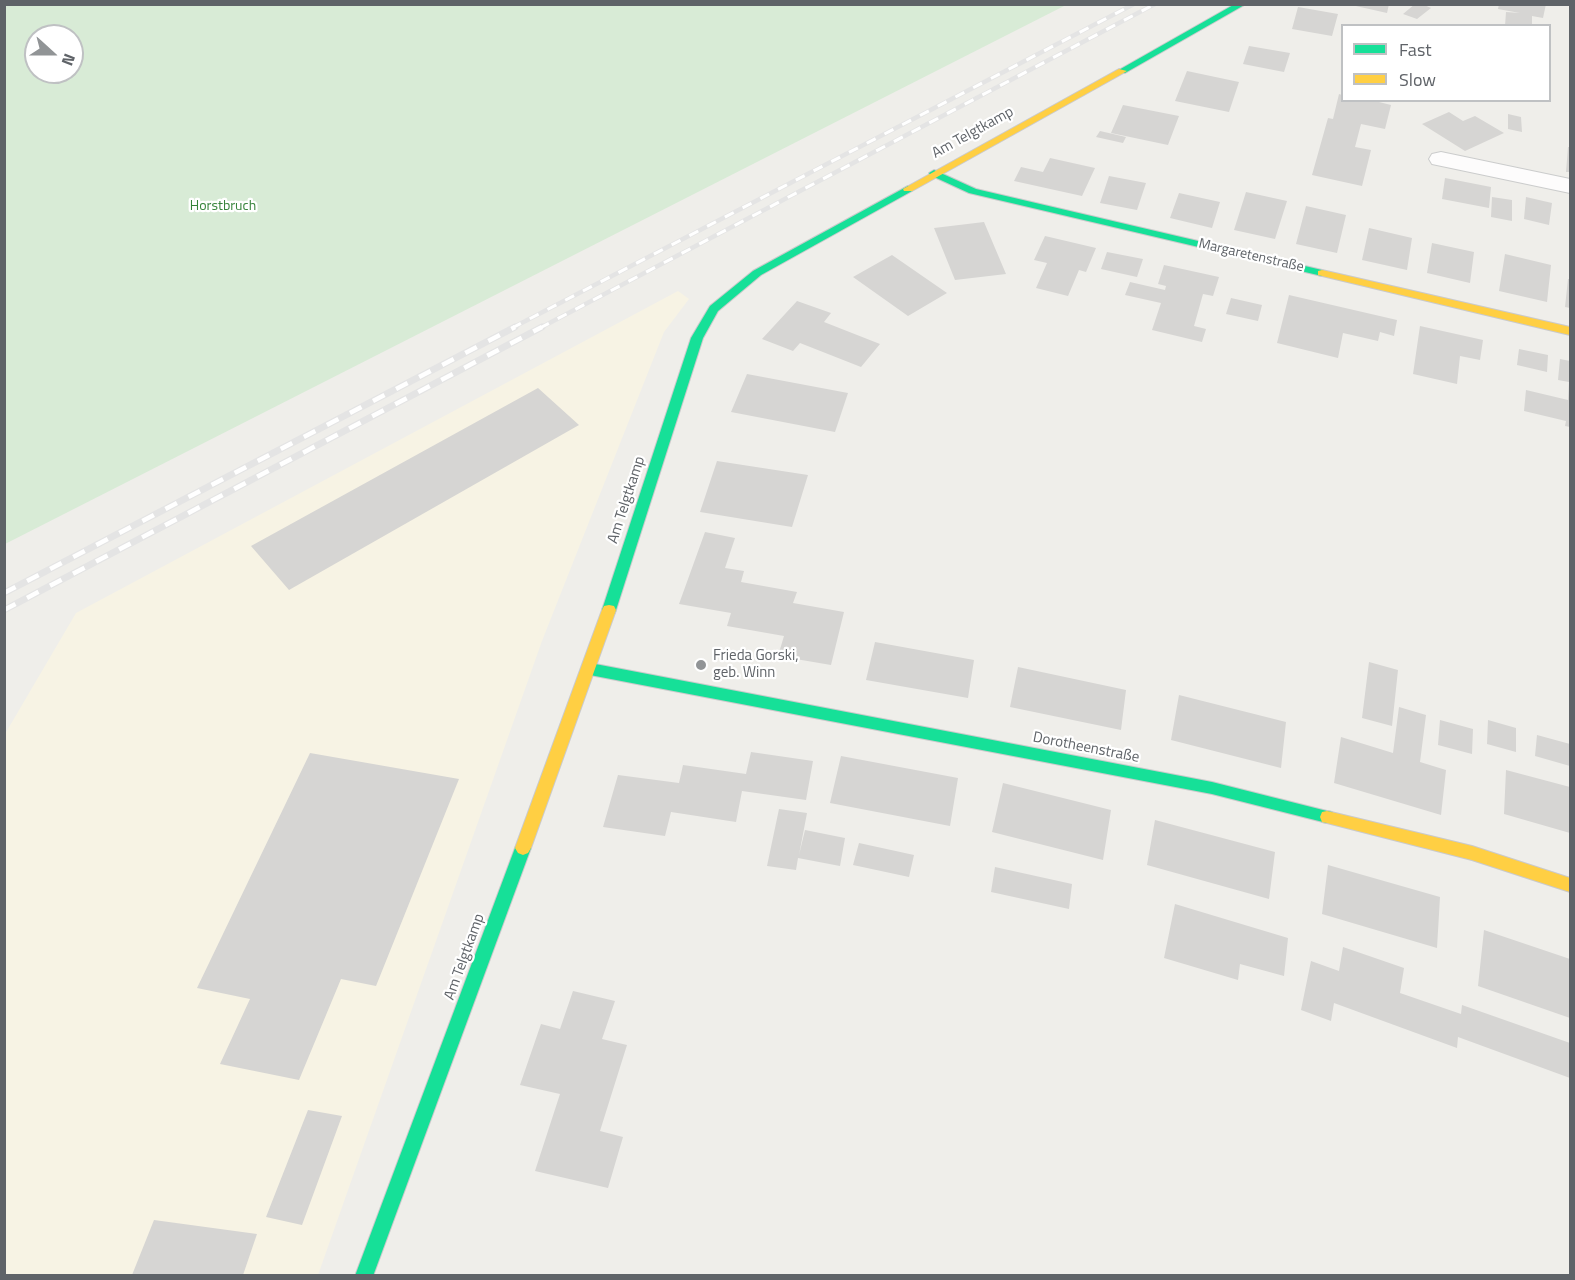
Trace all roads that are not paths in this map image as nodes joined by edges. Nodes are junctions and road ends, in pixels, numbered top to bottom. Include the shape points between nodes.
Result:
1 (1242, 4) edge
2 (1441, 159) dead end
3 (934, 173) junction
4 (1570, 186) edge
5 (1570, 332) edge
6 (590, 669) junction
7 (1570, 885) edge
8 (364, 1275) edge

1 - 3 street, Am Telgtkamp
2 - 4 street
3 - 5 street, Margaretenstraße via 973,191
3 - 6 street, Am Telgtkamp via 757,273 714,309 697,338
6 - 7 street, Dorotheenstraße via 1212,788 1472,853
6 - 8 street, Am Telgtkamp

